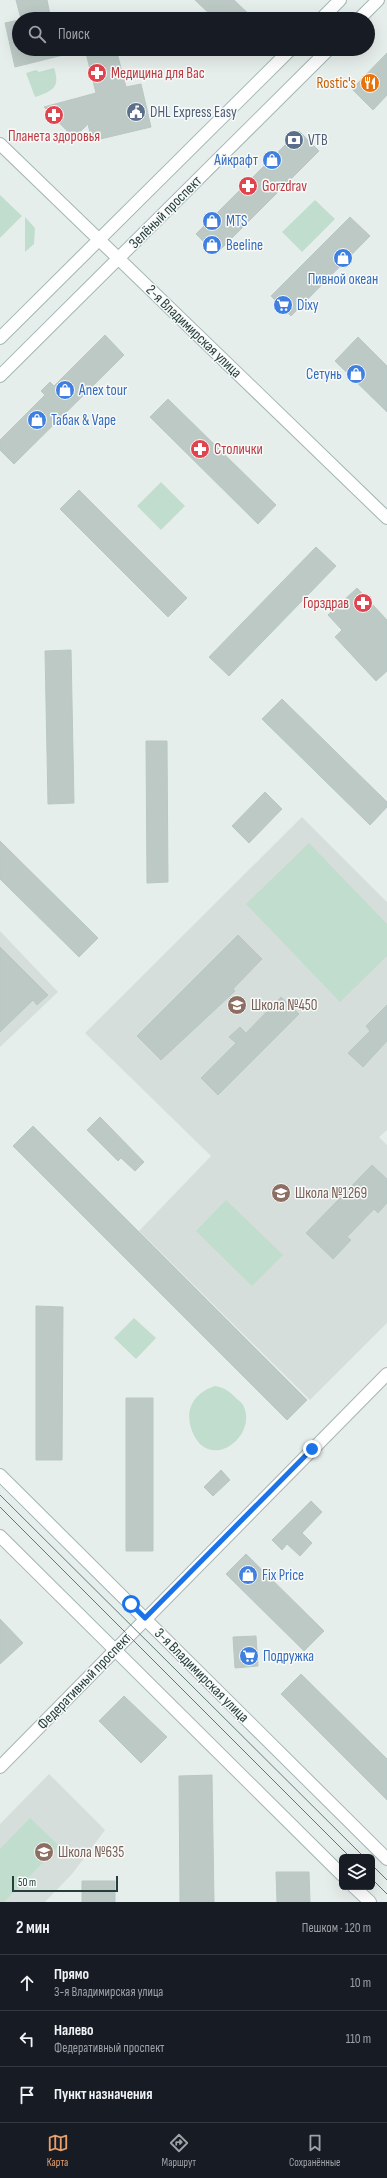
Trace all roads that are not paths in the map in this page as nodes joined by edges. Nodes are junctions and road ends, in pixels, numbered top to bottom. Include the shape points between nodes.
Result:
1 (340, 0) edge
2 (378, 0) edge
3 (328, 12) edge
4 (366, 12) edge
5 (284, 56) edge
6 (322, 56) edge
7 (0, 144) edge
8 (98, 239) junction
9 (119, 258) junction
10 (0, 338) edge
11 (0, 376) edge
12 (387, 518) edge
13 (387, 1374) edge
14 (0, 1475) edge
15 (0, 1536) edge
16 (145, 1618) junction
17 (114, 1650) junction
18 (0, 1767) edge
19 (387, 1859) edge
20 (339, 1872) edge
21 (357, 1890) edge
22 (370, 1902) edge

1 - 3 street
2 - 4 street
5 - 8 street, Зелёный проспект
6 - 9 street, Зелёный проспект
7 - 8 street, 2-я Владимирская улица
8 - 9 street, 2-я Владимирская улица
8 - 10 street, Зелёный проспект
9 - 11 street, Зелёный проспект
9 - 12 street, 2-я Владимирская улица
13 - 16 street, Федеративный проспект
14 - 16 street, 3-я Владимирская улица
15 - 17 street
16 - 17 street, Федеративный проспект
16 - 19 street, 3-я Владимирская улица
17 - 18 street, Федеративный проспект
17 - 20 street
21 - 22 street

